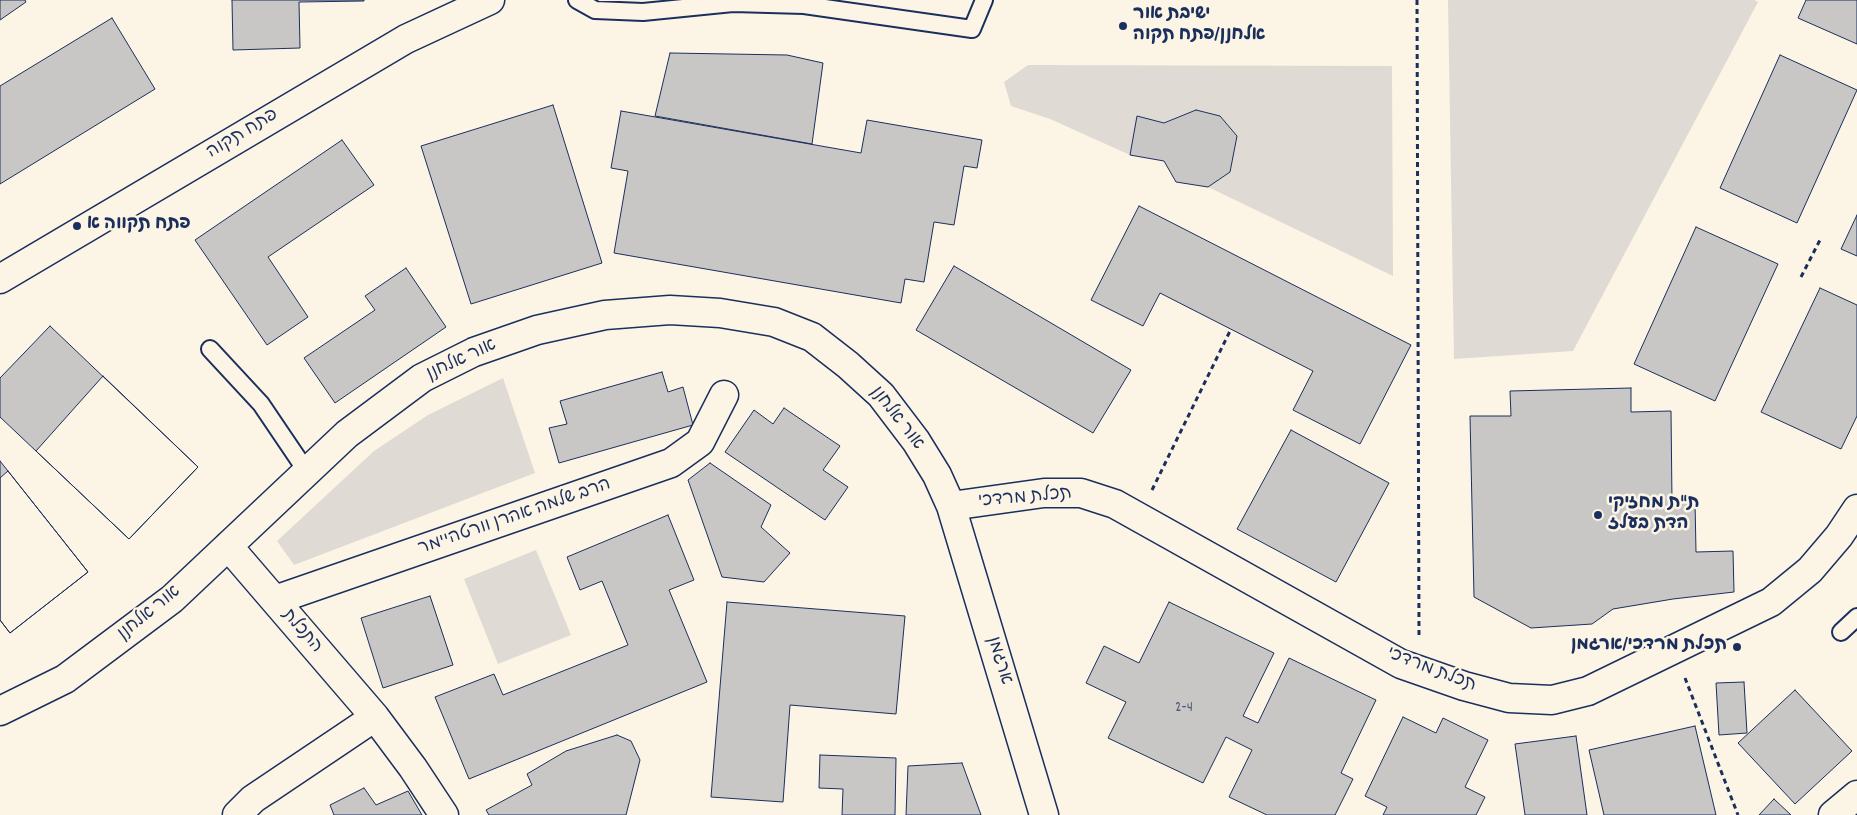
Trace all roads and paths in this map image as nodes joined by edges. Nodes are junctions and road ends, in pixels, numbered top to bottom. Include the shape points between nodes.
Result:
1 (490, 0) edge
2 (577, 0) edge
3 (984, 0) edge
4 (1417, 0) edge
5 (1821, 238) dead end
6 (1801, 277) dead end
7 (0, 279) edge
8 (1231, 329) dead end
9 (210, 349) dead end
10 (724, 395) dead end
11 (307, 472) junction
12 (951, 506) junction
13 (1857, 509) edge
14 (1139, 518) junction
15 (228, 546) junction
16 (275, 600) junction
17 (1857, 617) edge
18 (1841, 632) dead end
19 (1674, 649) junction
20 (1419, 671) junction
21 (0, 711) edge
22 (375, 717) junction
23 (1857, 795) edge
24 (237, 815) edge
25 (444, 815) edge
26 (1044, 815) edge
27 (1738, 815) edge
28 (1833, 815) edge

1 - 7 street, פתח תקוה via 406,40
2 - 3 lane via 595,10 643,12 733,3 804,6 972,29
4 - 20 path
5 - 6 path
8 - 14 path
9 - 11 lane via 261,404
10 - 16 street, הרב שלמה אהרן וורטהיימר via 700,442 671,463
11 - 12 street, אור אלחנן via 347,434 422,378 474,352 537,330 597,317 670,310 720,313 774,322 812,337 882,395 929,461
11 - 15 street, אור אלחנן
12 - 14 street, תכלת מרדכי via 1044,493 1081,493 1115,504
12 - 26 street, ארגמן
13 - 19 street, תכלת מרדכי via 1810,570 1771,602
14 - 20 street, תכלת מרדכי
15 - 16 street, התכלת
15 - 21 street, אור אלחנן via 172,599 65,679
16 - 22 street, התכלת
17 - 18 lane
19 - 20 street, תכלת מרדכי via 1588,691 1552,700 1509,698
19 - 27 path
22 - 24 street via 253,799
22 - 25 street, התכלת
23 - 28 street

